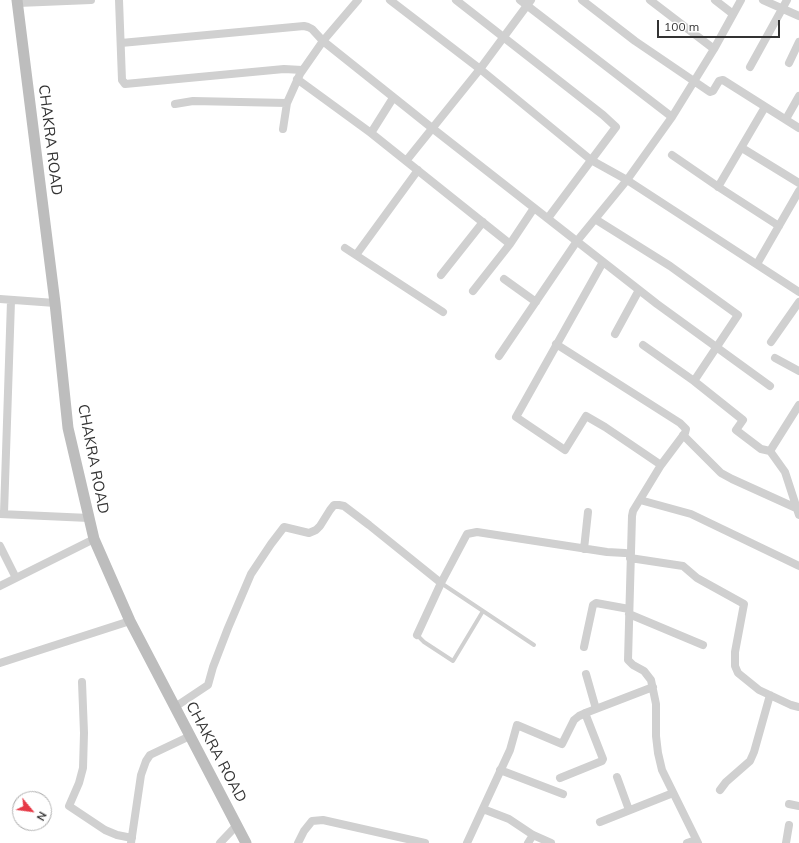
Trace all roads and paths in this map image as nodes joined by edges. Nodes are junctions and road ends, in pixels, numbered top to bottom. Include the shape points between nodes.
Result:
1 (80, 0) edge
2 (91, 0) edge
3 (119, 0) edge
4 (358, 0) edge
5 (390, 0) edge
6 (456, 0) edge
7 (582, 0) edge
8 (650, 0) edge
9 (716, 0) edge
10 (741, 0) edge
11 (763, 0) edge
12 (787, 0) edge
13 (17, 1) edge
14 (526, 2) edge
15 (782, 8) junction
16 (733, 14) junction
17 (799, 16) edge
18 (504, 37) junction
19 (323, 41) junction
20 (121, 42) junction
21 (799, 42) edge
22 (714, 49) junction
23 (789, 63) dead end
24 (750, 67) dead end
25 (480, 69) junction
26 (302, 70) junction
27 (297, 79) junction
28 (695, 82) junction
29 (799, 96) edge
30 (394, 98) junction
31 (175, 104) dead end
32 (287, 104) junction
33 (765, 107) junction
34 (672, 117) junction
35 (786, 119) junction
36 (432, 128) junction
37 (799, 128) edge
38 (283, 130) dead end
39 (371, 133) junction
40 (742, 148) junction
41 (672, 155) dead end
42 (591, 160) junction
43 (406, 161) junction
44 (418, 170) junction
45 (627, 180) junction
46 (799, 183) edge
47 (718, 187) junction
48 (799, 191) edge
49 (534, 208) junction
50 (548, 218) junction
51 (596, 219) junction
52 (483, 222) junction
53 (779, 226) junction
54 (577, 241) junction
55 (510, 244) junction
56 (345, 248) dead end
57 (356, 255) junction
58 (603, 262) junction
59 (757, 264) junction
60 (441, 275) dead end
61 (504, 279) dead end
62 (639, 290) junction
63 (473, 291) dead end
64 (799, 292) edge
65 (0, 299) edge
66 (11, 301) junction
67 (536, 302) junction
68 (799, 302) edge
69 (55, 303) junction
70 (443, 312) dead end
71 (615, 334) dead end
72 (770, 342) dead end
73 (556, 344) junction
74 (643, 345) dead end
75 (717, 347) junction
76 (499, 356) dead end
77 (775, 358) dead end
78 (799, 371) edge
79 (9, 376) junction
80 (0, 379) edge
81 (694, 381) junction
82 (770, 386) dead end
83 (799, 404) edge
84 (683, 435) junction
85 (770, 451) junction
86 (661, 465) junction
87 (640, 500) junction
88 (798, 511) edge
89 (588, 512) dead end
90 (2, 513) edge
91 (89, 518) junction
92 (94, 539) junction
93 (0, 546) edge
94 (584, 549) junction
95 (627, 555) junction
96 (799, 566) edge
97 (16, 578) junction
98 (441, 583) junction
99 (0, 586) edge
100 (483, 611) junction
101 (629, 612) junction
102 (130, 621) junction
103 (417, 635) joint
104 (534, 645) dead end
105 (703, 645) dead end
106 (584, 647) dead end
107 (0, 663) edge
108 (586, 674) dead end
109 (82, 682) dead end
110 (653, 687) junction
111 (770, 695) junction
112 (175, 707) junction
113 (799, 707) edge
114 (596, 709) junction
115 (585, 713) junction
116 (190, 736) junction
117 (500, 770) junction
118 (617, 777) dead end
119 (560, 778) dead end
120 (720, 790) dead end
121 (673, 793) junction
122 (563, 794) dead end
123 (789, 804) dead end
124 (799, 806) edge
125 (483, 809) junction
126 (629, 810) junction
127 (600, 822) dead end
128 (237, 825) junction
129 (789, 825) dead end
130 (532, 835) junction
131 (131, 840) edge
132 (697, 841) edge
133 (220, 843) edge
134 (246, 843) edge
135 (298, 843) edge
136 (425, 843) edge
137 (467, 843) edge
138 (528, 843) edge
139 (551, 843) edge
140 (687, 843) edge
141 (786, 843) edge

1 - 2 street
1 - 13 street
3 - 20 street
4 - 19 street
5 - 25 street
6 - 18 street
7 - 28 street via 635,41
8 - 22 street
9 - 16 street
10 - 16 street
11 - 15 street
12 - 15 street
13 - 69 main road, CHAKRA ROAD
14 - 18 street
14 - 34 street
15 - 17 street
15 - 24 street
16 - 22 street
18 - 25 street
18 - 42 street via 616,127
19 - 20 street via 312,29 304,26
19 - 26 street
19 - 30 street
20 - 26 street via 122,80 125,84 284,69
21 - 23 street
22 - 28 street
25 - 36 street
25 - 42 street
26 - 27 street
27 - 32 street
27 - 39 street
28 - 33 street via 712,92 721,80
28 - 34 street
29 - 35 street
30 - 36 street
30 - 39 street
31 - 32 street via 193,101
32 - 38 street
33 - 35 street
33 - 40 street
34 - 45 street
35 - 37 street
36 - 43 street
36 - 49 street
39 - 43 street
40 - 46 street
40 - 47 street
41 - 47 street
42 - 45 street
42 - 50 street
43 - 44 street
44 - 52 street
44 - 57 street
45 - 51 street
45 - 59 street
47 - 53 street
48 - 53 street
49 - 50 street
49 - 55 street
50 - 54 street
51 - 54 street
51 - 75 street via 670,266 738,315
52 - 55 street
52 - 60 street
53 - 59 street
54 - 58 street
54 - 67 street
55 - 63 street
56 - 57 street
57 - 70 street
58 - 62 street
58 - 73 street
59 - 64 street
61 - 67 street
62 - 71 street
62 - 75 street
65 - 66 street
66 - 69 street
66 - 79 street
67 - 76 street
68 - 72 street
69 - 91 main road, CHAKRA ROAD via 68,428
73 - 84 street via 680,424 686,429
73 - 86 street via 516,416 565,450 586,416
74 - 81 street
75 - 81 street
75 - 82 street
77 - 78 street
79 - 80 street
79 - 90 street
81 - 85 street via 743,420 736,430 761,449
83 - 85 street
84 - 86 street
84 - 88 street via 721,472
85 - 88 street via 785,472
86 - 87 street
87 - 95 street via 633,511
87 - 96 street via 691,514
89 - 94 street
90 - 91 street
91 - 92 main road, CHAKRA ROAD
92 - 97 street
92 - 102 main road, CHAKRA ROAD
93 - 97 street
94 - 95 street
94 - 98 street via 472,532 467,534
95 - 101 street
95 - 111 street via 683,566 697,578 744,604 736,666 742,677
97 - 99 street
98 - 100 lane
98 - 103 street
98 - 112 street via 339,504 334,505 320,526 309,533 284,527 251,574 208,685
100 - 103 lane via 453,660
100 - 104 lane
101 - 105 street
101 - 106 street via 596,603 593,605
101 - 110 street via 628,660 646,673
102 - 107 street
102 - 112 main road, CHAKRA ROAD
108 - 114 street
109 - 131 street via 83,768 69,806 105,830
110 - 114 street
110 - 121 street via 658,753 662,770
111 - 113 street
111 - 120 street via 750,761
112 - 116 main road, CHAKRA ROAD
114 - 115 street
115 - 117 street via 574,720 562,744 518,725
115 - 119 street via 603,759
116 - 128 main road, CHAKRA ROAD
116 - 131 street via 150,755 146,761 141,775
117 - 122 street
117 - 125 street
118 - 126 street
121 - 126 street
121 - 132 street
123 - 124 street
125 - 130 street via 509,819
125 - 137 street
126 - 127 street
128 - 133 street
128 - 134 main road, CHAKRA ROAD
129 - 141 street
130 - 138 street
130 - 139 street
132 - 140 street
135 - 136 street via 312,821 322,820

